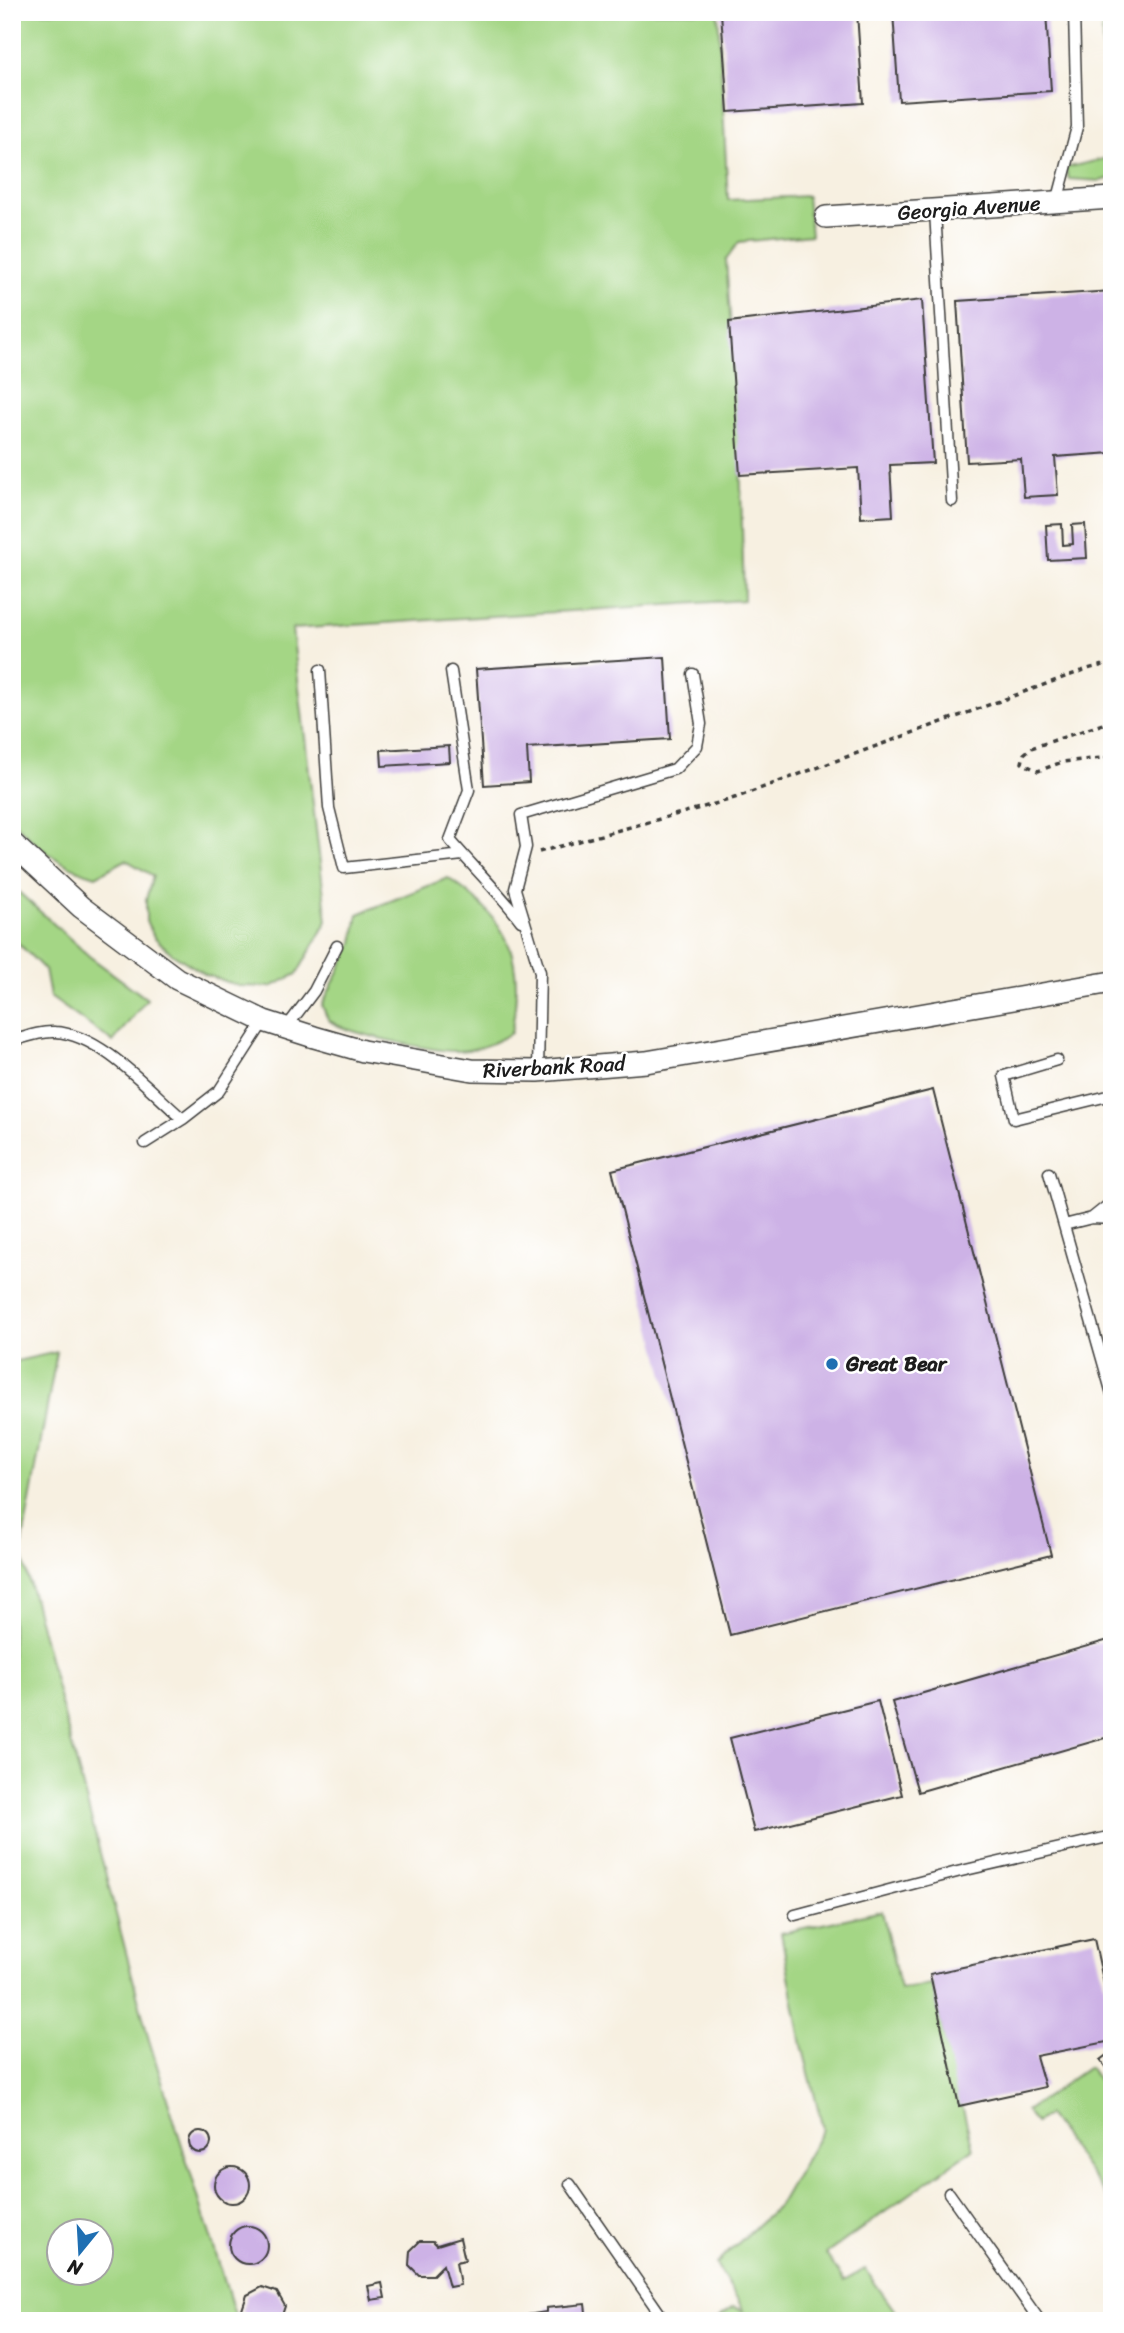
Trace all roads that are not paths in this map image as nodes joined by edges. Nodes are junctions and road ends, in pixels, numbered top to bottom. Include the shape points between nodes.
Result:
1 (1074, 12) edge
2 (1112, 198) edge
3 (1056, 202) junction
4 (935, 211) junction
5 (826, 217) dead end
6 (952, 501) dead end
7 (320, 670) dead end
8 (451, 671) dead end
9 (693, 674) dead end
10 (12, 843) edge
11 (463, 855) junction
12 (527, 929) junction
13 (337, 946) dead end
14 (1112, 982) edge
15 (264, 1021) junction
16 (286, 1028) junction
17 (12, 1041) edge
18 (1057, 1060) dead end
19 (538, 1072) junction
20 (1112, 1095) edge
21 (183, 1119) junction
22 (145, 1143) dead end
23 (1049, 1172) dead end
24 (1112, 1202) edge
25 (1092, 1218) junction
26 (1112, 1219) edge
27 (1064, 1225) junction
28 (1112, 1394) edge
29 (1112, 1836) edge
30 (795, 1915) dead end
31 (570, 2184) dead end
32 (949, 2193) dead end
33 (665, 2321) edge
34 (1040, 2321) edge

1 - 3 lane via 1077,127
2 - 3 street, Georgia Avenue
3 - 4 street, Georgia Avenue
4 - 5 street, Georgia Avenue
4 - 6 lane
7 - 11 lane via 329,808 344,868
8 - 11 lane via 469,790 450,840
9 - 12 lane via 701,724 696,746 675,769 521,815 526,847 515,889
10 - 15 street, Riverbank Road via 81,907 177,979
11 - 12 lane via 495,886
12 - 19 lane via 540,972
13 - 16 lane via 314,991
14 - 19 street, Riverbank Road via 660,1060
15 - 16 street, Riverbank Road
15 - 21 lane via 219,1091
16 - 19 street, Riverbank Road via 415,1062
17 - 21 lane via 51,1031 85,1039
18 - 20 lane via 1004,1076 1014,1119
21 - 22 lane
23 - 27 lane
24 - 25 lane
25 - 26 lane
25 - 27 lane
27 - 28 lane
29 - 30 lane
31 - 33 lane
32 - 34 lane

